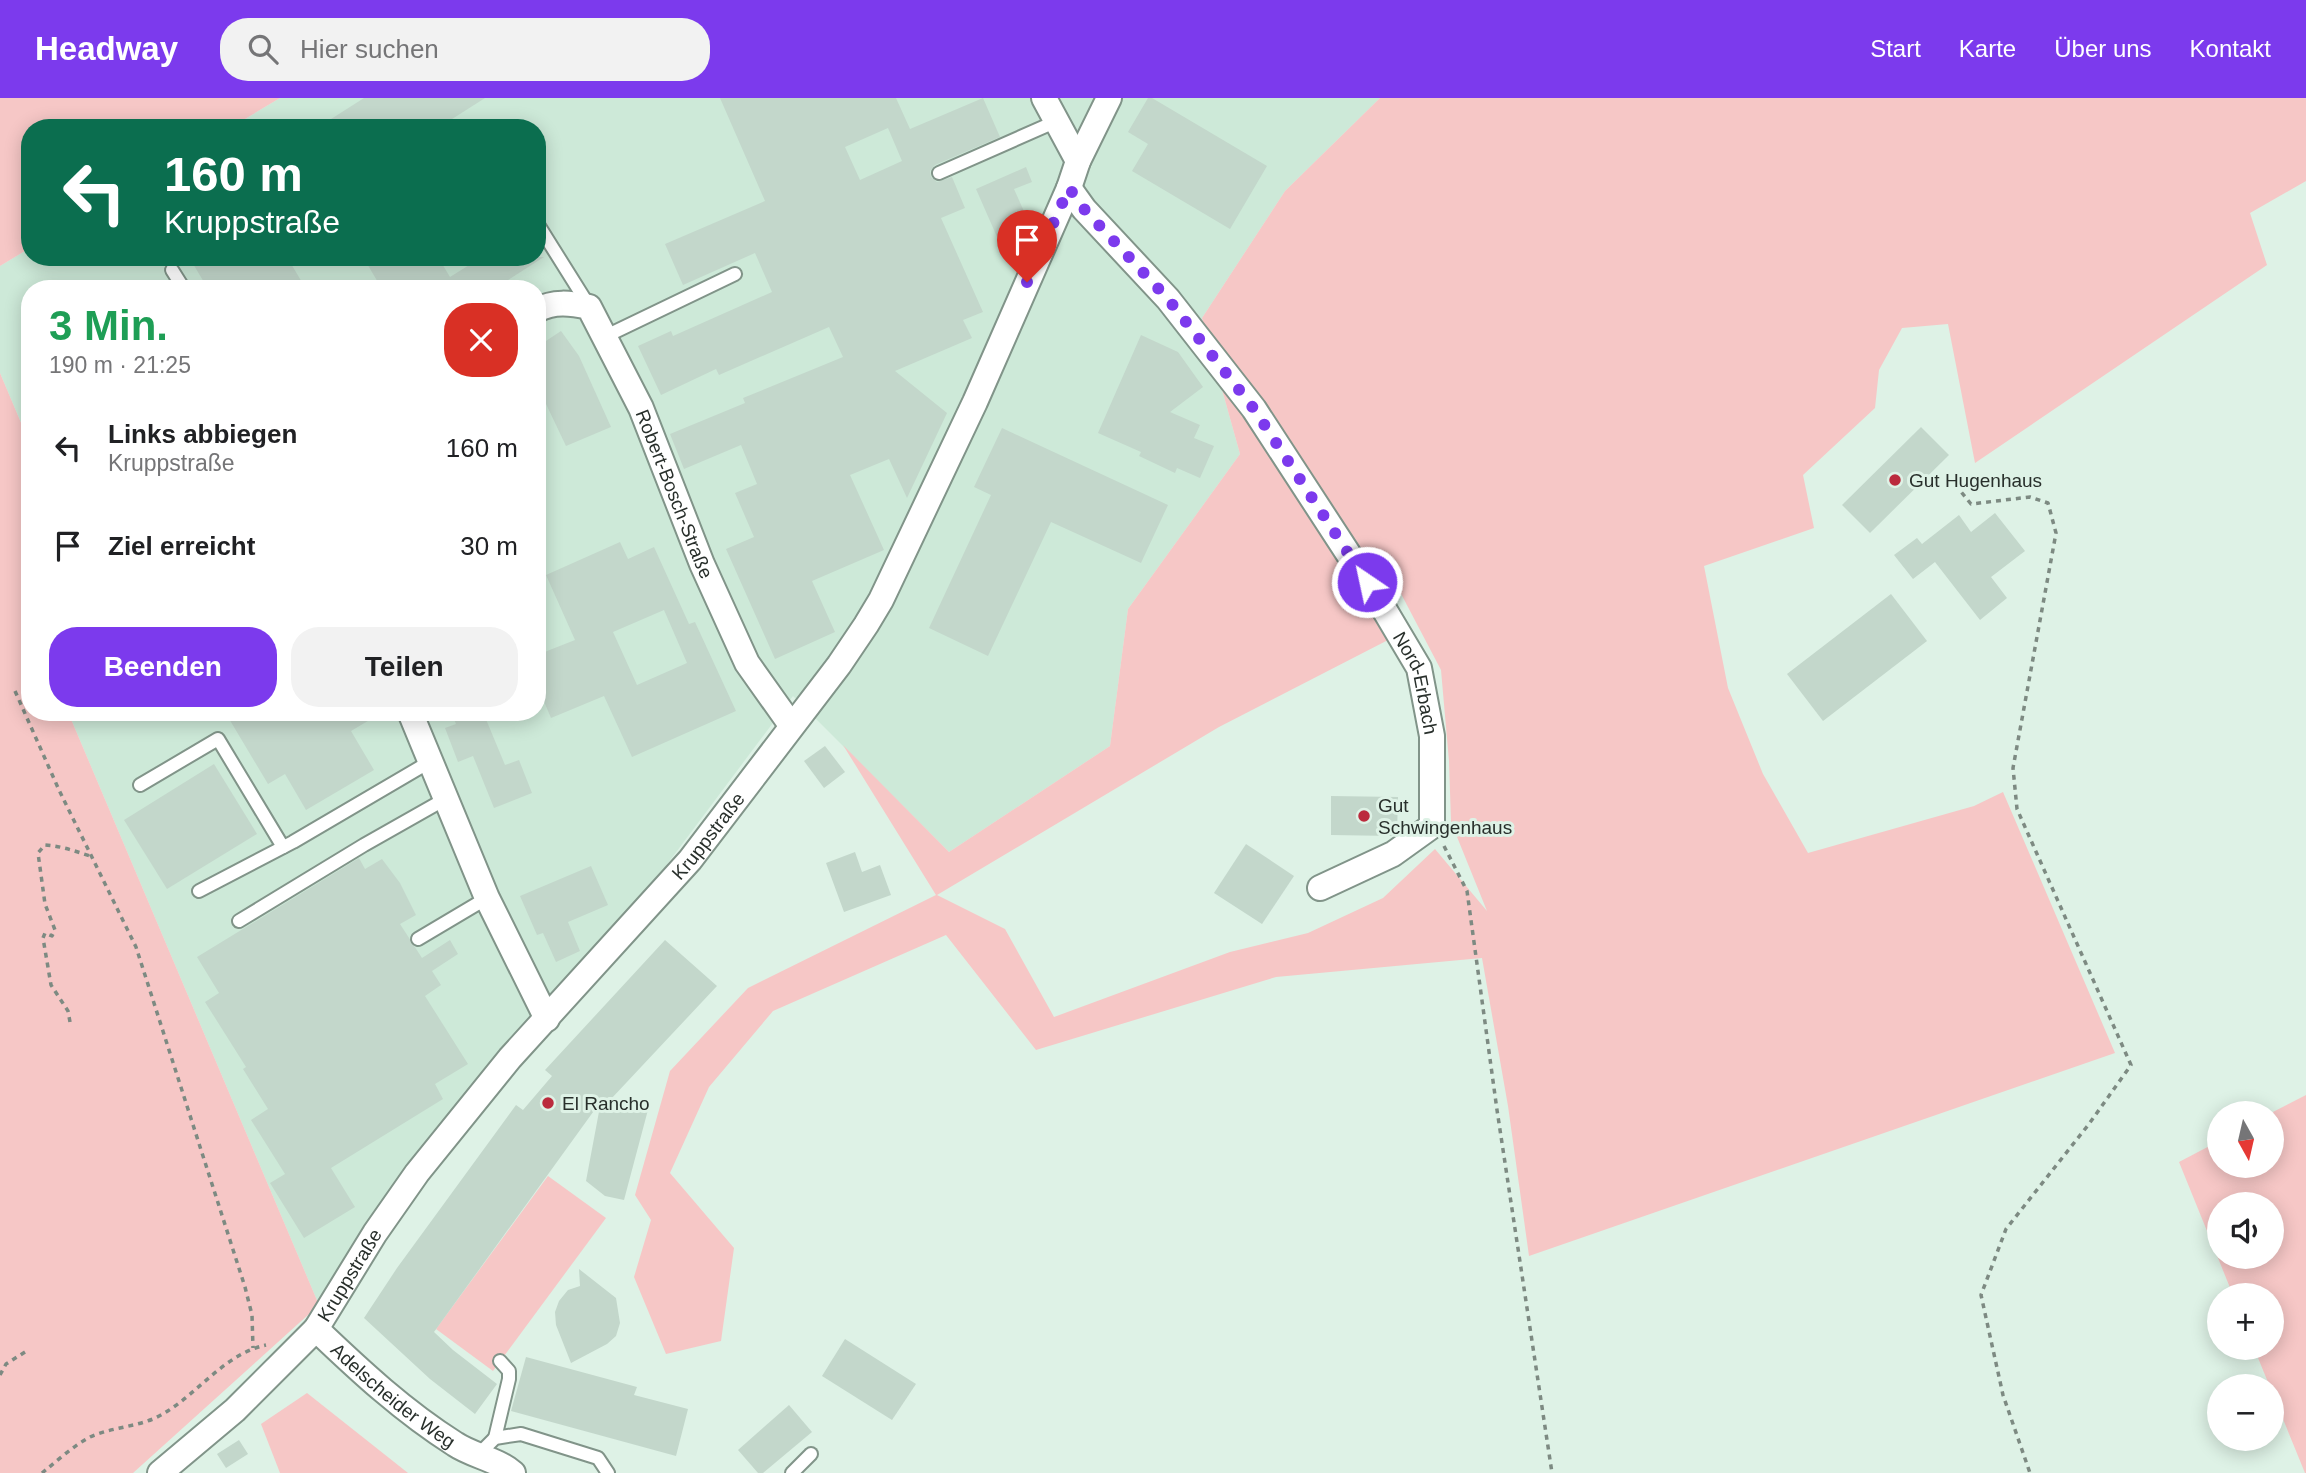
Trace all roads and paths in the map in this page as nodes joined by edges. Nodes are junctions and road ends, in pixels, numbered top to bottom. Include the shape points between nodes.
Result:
1 (1044, 98) edge
2 (1109, 98) edge
3 (1057, 121) junction
4 (1078, 160) junction
5 (939, 173) dead end
6 (1069, 188) junction
7 (546, 238) edge
8 (172, 271) dead end
9 (735, 274) dead end
10 (178, 280) edge
11 (546, 305) edge
12 (589, 307) junction
13 (604, 337) junction
14 (1949, 477) dead end
15 (15, 691) dead end
16 (21, 704) edge
17 (28, 721) edge
18 (414, 721) edge
19 (792, 725) junction
20 (431, 761) junction
21 (140, 785) dead end
22 (447, 798) junction
23 (1432, 826) junction
24 (283, 847) junction
25 (92, 857) junction
26 (1320, 888) dead end
27 (199, 891) dead end
28 (487, 898) junction
29 (239, 921) dead end
30 (418, 939) dead end
31 (547, 1019) junction
32 (70, 1022) dead end
33 (308, 1336) junction
34 (253, 1348) junction
35 (25, 1352) dead end
36 (500, 1362) dead end
37 (0, 1375) edge
38 (495, 1438) junction
39 (811, 1454) dead end
40 (477, 1456) junction
41 (42, 1473) edge
42 (160, 1473) edge
43 (513, 1473) edge
44 (608, 1473) edge
45 (792, 1473) edge
46 (1552, 1473) edge
47 (2030, 1473) edge

1 - 3 street
2 - 4 street, Kruppstraße
3 - 4 street
3 - 5 lane
4 - 6 street, Kruppstraße
6 - 19 street, Kruppstraße via 881,600
6 - 23 street, Nord-Erbach via 1168,299 1254,409 1419,668 1432,736
7 - 12 lane
8 - 10 lane
9 - 13 lane
11 - 12 street
12 - 13 street, Robert-Bosch-Straße
13 - 19 street, Robert-Bosch-Straße via 641,408 702,564 747,663
14 - 47 path via 1971,504 2030,497 2048,503 2056,533 2013,768 2017,809 2131,1065 2006,1229 1982,1295 2003,1395
15 - 16 path
17 - 25 path
18 - 20 street
19 - 31 street, Kruppstraße via 690,860
20 - 22 street
20 - 24 lane
21 - 24 lane via 218,739
22 - 28 street
22 - 29 lane
23 - 26 street via 1393,854
23 - 46 path via 1467,891
24 - 27 lane
25 - 32 path via 51,845 38,853 45,904 55,930 43,938 51,985
25 - 34 path via 136,947 245,1287
28 - 30 lane
28 - 31 street
31 - 33 street, Kruppstraße via 417,1173
33 - 34 path
33 - 40 street, Adelscheider Weg via 398,1405
33 - 42 street, Kruppstraße via 235,1410
34 - 41 path via 233,1357 153,1419 89,1438
35 - 37 path via 6,1364
36 - 38 lane via 509,1371 509,1379
38 - 40 lane
38 - 44 lane via 521,1434 548,1442 598,1458
39 - 45 lane
40 - 43 street, Adelscheider Weg

